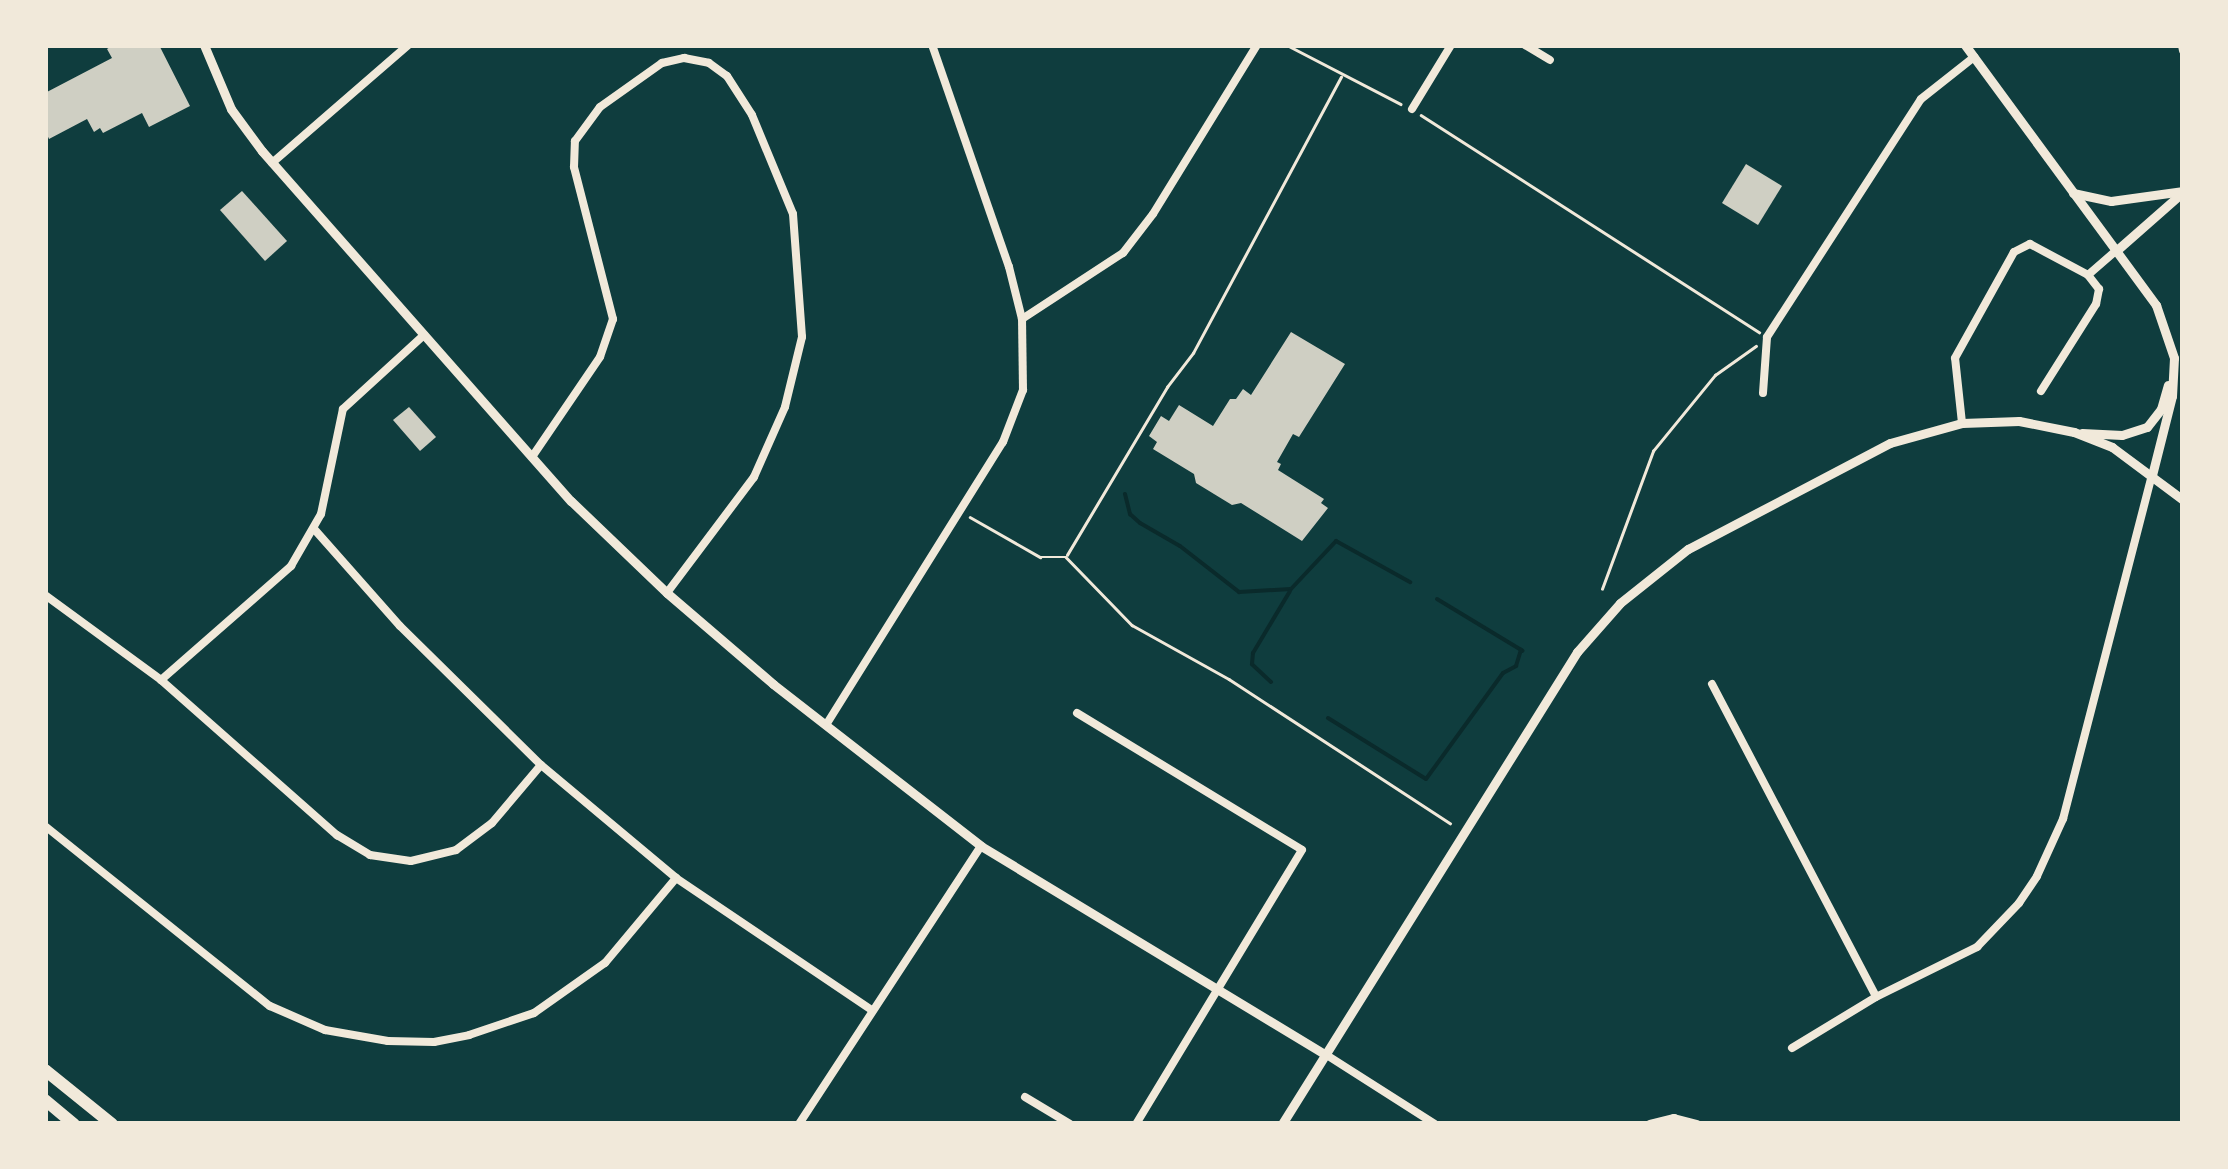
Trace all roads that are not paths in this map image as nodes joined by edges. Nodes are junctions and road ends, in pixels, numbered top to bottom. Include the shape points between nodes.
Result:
1 (204, 45) edge
2 (932, 45) edge
3 (1257, 45) edge
4 (1451, 45) edge
5 (1525, 45) edge
6 (1965, 45) edge
7 (403, 47) edge
8 (1974, 58) junction
9 (1550, 60) dead end
10 (1412, 109) road end
11 (272, 163) junction
12 (2072, 192) junction
13 (2183, 192) edge
14 (2117, 250) junction
15 (2088, 274) junction
16 (1022, 319) junction
17 (424, 335) junction
18 (2174, 358) junction
19 (2041, 391) dead end
20 (1763, 393) dead end
21 (1962, 422) junction
22 (2074, 432) junction
23 (532, 457) junction
24 (2152, 475) junction
25 (2183, 500) edge
26 (315, 530) junction
27 (667, 593) junction
28 (45, 595) edge
29 (161, 680) junction
30 (1712, 684) dead end
31 (1077, 713) dead end
32 (826, 725) junction
33 (541, 765) junction
34 (45, 826) edge
35 (982, 846) junction
36 (676, 878) junction
37 (1221, 989) junction
38 (1876, 998) junction
39 (872, 1010) junction
40 (1792, 1048) dead end
41 (1325, 1054) junction
42 (45, 1070) edge
43 (1025, 1097) dead end
44 (45, 1100) edge
45 (74, 1124) edge
46 (112, 1124) edge
47 (799, 1124) edge
48 (1070, 1124) edge
49 (1136, 1124) edge
50 (1282, 1124) edge
51 (1436, 1124) edge
52 (1650, 1124) edge
53 (1697, 1124) edge

1 - 11 street via 230,109
2 - 16 street
3 - 16 street via 1123,253
4 - 10 street
5 - 9 street
6 - 8 street
7 - 11 street
8 - 12 street
8 - 20 street via 1921,100 1767,337
11 - 17 street
12 - 13 street via 2111,200
12 - 14 street
13 - 14 street
14 - 15 street
14 - 18 street via 2156,305
15 - 19 street via 2099,289 2096,304
15 - 21 street via 2040,246 2014,252 1955,358
16 - 32 street via 1023,390 1014,420
17 - 23 street
17 - 26 street via 344,409
18 - 22 street via 2160,409 2147,427 2122,435
18 - 24 street via 2172,396
21 - 22 street via 2019,421
21 - 41 street via 1890,443 1730,526 1620,602 1568,665
22 - 24 street via 2112,447
23 - 27 street
23 - 27 street via 600,357 613,319 574,167 575,141 600,107 662,64 684,58 709,63 752,115 793,214 802,337 785,407 754,477
24 - 25 street
24 - 38 street via 2062,819 2038,876 1977,947
26 - 29 street via 291,566
26 - 33 street
27 - 32 street
28 - 29 street
29 - 33 street via 337,835 370,855 412,860 456,850 492,823
30 - 38 street
31 - 37 street via 1302,850
32 - 35 street
33 - 36 street
34 - 36 street via 254,996 324,1030 388,1041 470,1036 534,1013 606,963
35 - 37 street
35 - 39 street
36 - 39 street
37 - 41 street
37 - 49 street
38 - 40 street
39 - 47 street
41 - 50 street
41 - 51 street
42 - 46 highway
43 - 48 street
44 - 45 highway
52 - 53 street via 1674,1118

